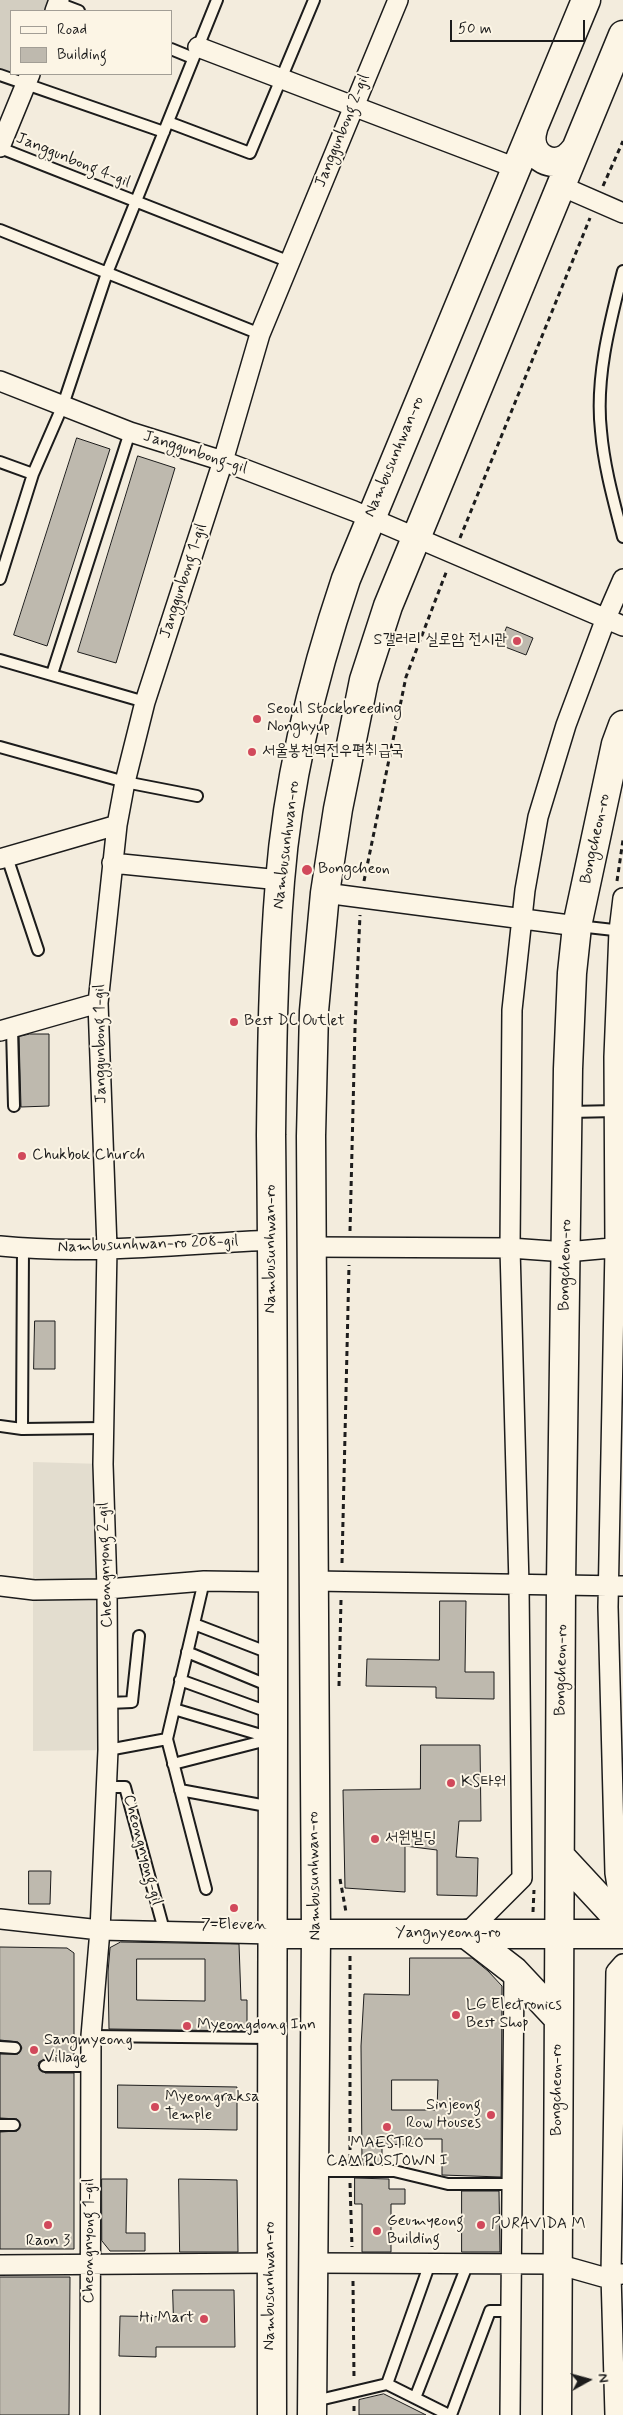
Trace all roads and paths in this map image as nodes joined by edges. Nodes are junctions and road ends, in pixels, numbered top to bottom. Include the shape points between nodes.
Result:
1 (217, 0) edge
2 (314, 0) edge
3 (398, 0) edge
4 (586, 0) edge
5 (57, 5) edge
6 (75, 10) edge
7 (623, 35) edge
8 (172, 49) edge
9 (196, 52) junction
10 (0, 75) edge
11 (28, 78) edge
12 (281, 78) junction
13 (353, 106) junction
14 (166, 127) junction
15 (533, 129) junction
16 (0, 148) edge
17 (575, 150) junction
18 (516, 168) junction
19 (561, 186) junction
20 (135, 202) junction
21 (623, 213) edge
22 (0, 230) edge
23 (290, 262) junction
24 (623, 271) edge
25 (107, 273) junction
26 (260, 334) junction
27 (0, 381) edge
28 (63, 404) junction
29 (130, 432) junction
30 (223, 461) junction
31 (0, 462) edge
32 (33, 474) junction
33 (380, 522) junction
34 (623, 536) edge
35 (416, 537) junction
36 (0, 539) edge
37 (11, 543) junction
38 (0, 578) edge
39 (623, 579) edge
40 (606, 618) junction
41 (623, 626) edge
42 (0, 660) edge
43 (52, 674) junction
44 (145, 702) junction
45 (623, 725) edge
46 (0, 747) edge
47 (125, 782) junction
48 (197, 796) dead end
49 (117, 825) junction
50 (3, 858) edge
51 (112, 863) junction
52 (280, 880) junction
53 (325, 893) junction
54 (623, 898) edge
55 (522, 919) junction
56 (577, 926) junction
57 (621, 931) edge
58 (38, 950) dead end
59 (98, 1003) junction
60 (6, 1029) edge
61 (14, 1106) dead end
62 (619, 1110) edge
63 (568, 1112) junction
64 (272, 1240) junction
65 (0, 1246) edge
66 (313, 1247) junction
67 (23, 1248) junction
68 (107, 1248) junction
69 (510, 1248) junction
70 (619, 1248) edge
71 (566, 1252) junction
72 (272, 1317) junction
73 (313, 1321) junction
74 (618, 1345) edge
75 (0, 1426) edge
76 (103, 1428) junction
77 (22, 1429) junction
78 (204, 1581) junction
79 (314, 1581) junction
80 (272, 1582) junction
81 (561, 1584) junction
82 (518, 1585) junction
83 (0, 1586) edge
84 (616, 1586) edge
85 (107, 1589) junction
86 (194, 1624) junction
87 (139, 1636) dead end
88 (187, 1652) junction
89 (272, 1654) junction
90 (180, 1680) junction
91 (108, 1703) junction
92 (174, 1709) junction
93 (272, 1713) junction
94 (167, 1739) junction
95 (108, 1750) junction
96 (173, 1764) junction
97 (107, 1787) junction
98 (180, 1790) junction
99 (273, 1807) junction
100 (560, 1856) junction
101 (206, 1888) dead end
102 (623, 1908) edge
103 (623, 1918) edge
104 (0, 1919) edge
105 (100, 1930) junction
106 (164, 1930) junction
107 (273, 1934) junction
108 (316, 1934) junction
109 (466, 1934) junction
110 (560, 1934) junction
111 (623, 1934) edge
112 (623, 1964) edge
113 (514, 1971) junction
114 (558, 2018) junction
115 (91, 2036) junction
116 (271, 2038) junction
117 (0, 2047) edge
118 (15, 2048) dead end
119 (46, 2066) dead end
120 (91, 2066) junction
121 (0, 2125) edge
122 (14, 2126) dead end
123 (270, 2169) junction
124 (314, 2171) junction
125 (512, 2184) junction
126 (271, 2263) junction
127 (312, 2263) junction
128 (430, 2263) junction
129 (468, 2263) junction
130 (90, 2264) junction
131 (510, 2264) junction
132 (557, 2264) junction
133 (0, 2265) edge
134 (617, 2274) edge
135 (272, 2292) junction
136 (313, 2293) junction
137 (510, 2311) junction
138 (618, 2338) edge
139 (387, 2384) junction
140 (415, 2398) junction
141 (312, 2408) edge
142 (617, 2412) edge
143 (90, 2415) edge
144 (272, 2415) edge
145 (450, 2415) edge
146 (510, 2415) edge
147 (557, 2415) edge

1 - 9 lane, Janggunbong 4-gil
2 - 12 lane
3 - 13 street, Janggunbong 2-gil
4 - 15 main road, Nambusunhwan-ro
5 - 6 lane
7 - 17 main road, Nambusunhwan-ro
8 - 9 lane
9 - 12 street
9 - 14 lane, Janggunbong 4-gil
10 - 11 lane
11 - 14 lane
11 - 16 street
12 - 13 street
12 - 14 lane via 250,152
13 - 18 street
13 - 23 street, Janggunbong 2-gil
14 - 20 lane, Janggunbong 4-gil
15 - 17 main road via 533,150 544,160 551,163 565,160
15 - 18 main road, Nambusunhwan-ro
16 - 20 lane, Janggunbong 4-gil
17 - 19 main road, Nambusunhwan-ro
18 - 33 main road, Nambusunhwan-ro
19 - 21 street
19 - 35 main road, Nambusunhwan-ro
20 - 23 lane
20 - 25 lane, Janggunbong 4-gil
22 - 25 lane
23 - 26 street, Janggunbong 2-gil
24 - 34 lane via 603,367 599,408 600,432
25 - 26 lane
25 - 28 lane, Janggunbong 4-gil
26 - 30 street, Janggunbong 2-gil
27 - 28 street, Janggunbong-gil
28 - 29 street, Janggunbong-gil
28 - 32 lane, Janggunbong 4-gil
29 - 30 street, Janggunbong-gil
29 - 43 lane
30 - 33 street, Janggunbong-gil
30 - 44 street, Janggunbong 1-gil
31 - 32 lane
32 - 37 lane, Janggunbong 4-gil
33 - 35 street, Nambusunhwan-ro
33 - 52 main road, Nambusunhwan-ro via 325,642 311,694
35 - 40 street, Nambusunhwan-ro
35 - 53 main road, Nambusunhwan-ro via 388,606 364,680
36 - 37 lane
37 - 38 lane, Janggunbong 4-gil
39 - 40 street
40 - 41 street, Nambusunhwan-ro
40 - 55 street via 566,725 538,817
42 - 43 lane
43 - 44 lane
44 - 47 street, Janggunbong 1-gil
45 - 56 main road, Bongcheon-ro via 616,744
46 - 47 lane
47 - 48 lane
47 - 49 street, Janggunbong 1-gil
49 - 50 street
49 - 51 street, Janggunbong 1-gil
50 - 58 lane
51 - 52 street
51 - 59 street, Janggunbong 1-gil
52 - 64 main road, Nambusunhwan-ro via 272,1012
53 - 55 street
53 - 66 main road, Nambusunhwan-ro via 314,1011
54 - 57 street
55 - 56 street
55 - 69 street via 512,1010
56 - 57 lane
56 - 63 main road, Bongcheon-ro via 572,974
57 - 62 street via 614,1057
59 - 60 street
59 - 68 street, Janggunbong 1-gil
60 - 61 lane
62 - 63 lane
62 - 70 street
63 - 71 main road, Bongcheon-ro
64 - 68 street, Nambusunhwan-ro 208-gil
64 - 72 main road, Nambusunhwan-ro
65 - 67 street, Nambusunhwan-ro 208-gil
66 - 69 street
66 - 73 main road, Nambusunhwan-ro
67 - 68 street, Nambusunhwan-ro 208-gil
67 - 77 lane
68 - 76 street, Cheongnyong 2-gil
69 - 71 street
69 - 82 street
70 - 71 street
70 - 74 street
71 - 81 main road, Bongcheon-ro
72 - 73 main road via 278,1305 291,1300 304,1303
72 - 80 main road, Nambusunhwan-ro
73 - 79 main road, Nambusunhwan-ro
74 - 84 street
75 - 77 lane
76 - 77 lane
76 - 85 street, Cheongnyong 2-gil
78 - 80 street
78 - 85 street
78 - 86 lane
79 - 82 street
79 - 108 main road, Nambusunhwan-ro
80 - 89 main road, Nambusunhwan-ro
81 - 82 street
81 - 84 street
81 - 100 main road, Bongcheon-ro
82 - 109 street via 522,1878
83 - 85 street via 34,1590
84 - 102 street via 615,1873
85 - 91 street, Cheongnyong 2-gil
86 - 88 lane
86 - 89 lane
87 - 91 lane, Cheongnyong 2-gil via 132,1702
88 - 90 lane
88 - 93 lane
89 - 93 main road, Nambusunhwan-ro
90 - 92 lane
90 - 93 lane
91 - 95 street, Cheongnyong 2-gil
92 - 93 lane
92 - 94 lane
93 - 96 lane
93 - 99 main road, Nambusunhwan-ro
94 - 95 lane
94 - 96 lane
95 - 97 street, Cheongnyong 2-gil
96 - 98 lane
97 - 105 street, Cheongnyong 2-gil
97 - 106 lane, Cheongnyong-gil via 125,1787
98 - 99 lane
98 - 101 lane
99 - 107 main road, Nambusunhwan-ro
100 - 103 main road via 610,1910
100 - 110 main road, Bongcheon-ro
104 - 105 street, Cheongnyong-gil
105 - 106 street, Cheongnyong-gil
105 - 115 street, Cheongnyong 1-gil
106 - 107 street, Cheongnyong-gil
107 - 108 main road, Yangnyeong-ro
107 - 116 main road, Nambusunhwan-ro
108 - 109 main road, Yangnyeong-ro
108 - 124 main road, Nambusunhwan-ro
109 - 110 main road, Yangnyeong-ro
109 - 113 main road
110 - 111 main road, Yangnyeong-ro
110 - 114 main road, Bongcheon-ro
112 - 134 street via 616,1972
113 - 114 main road
113 - 125 street
114 - 132 main road, Bongcheon-ro
115 - 116 lane
115 - 120 street, Cheongnyong 1-gil
116 - 123 main road, Nambusunhwan-ro
117 - 118 lane
119 - 120 lane
120 - 130 street, Cheongnyong 1-gil
121 - 122 lane
123 - 124 main road via 274,2182 291,2192 309,2184
123 - 126 main road, Nambusunhwan-ro
124 - 125 lane via 394,2171 448,2184
124 - 127 main road, Nambusunhwan-ro
125 - 131 street
126 - 130 street
126 - 135 main road, Nambusunhwan-ro
127 - 128 street
127 - 136 main road, Nambusunhwan-ro
128 - 129 street
128 - 139 lane
129 - 131 street
129 - 140 lane
130 - 133 street
130 - 143 street, Cheongnyong 1-gil
131 - 132 street
131 - 137 street
132 - 134 street via 602,2276
132 - 147 main road, Bongcheon-ro
134 - 138 street
135 - 136 main road via 281,2276 292,2273 308,2281
135 - 144 main road, Nambusunhwan-ro
136 - 141 main road, Nambusunhwan-ro
137 - 145 lane via 490,2311
137 - 146 street
138 - 142 street
139 - 140 lane
139 - 141 lane, Nambusunhwan-ro
140 - 145 lane

